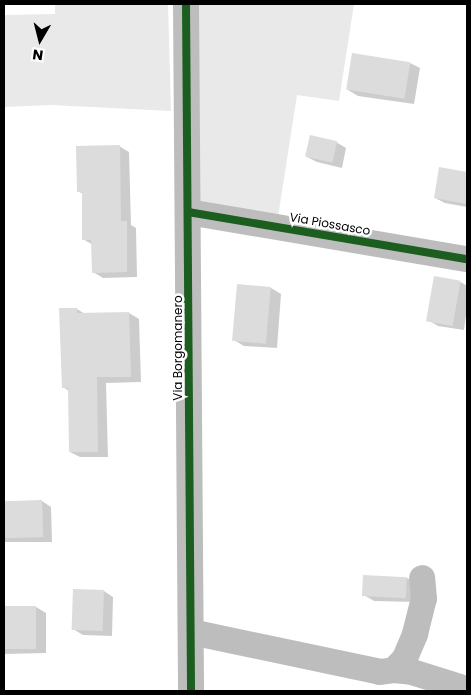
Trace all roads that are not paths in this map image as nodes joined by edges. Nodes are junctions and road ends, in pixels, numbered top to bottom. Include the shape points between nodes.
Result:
1 (186, 4) edge
2 (188, 212) junction
3 (467, 259) edge
4 (422, 578) dead end
5 (191, 632) junction
6 (394, 670) junction
7 (460, 688) dead end
8 (191, 691) edge

1 - 2 street, Via Borgomanero
2 - 3 street, Via Piossasco
2 - 5 street, Via Borgomanero
4 - 6 street via 424,599 415,634 405,658
5 - 6 street via 380,672
5 - 8 street, Via Borgomanero
6 - 7 street via 412,672

